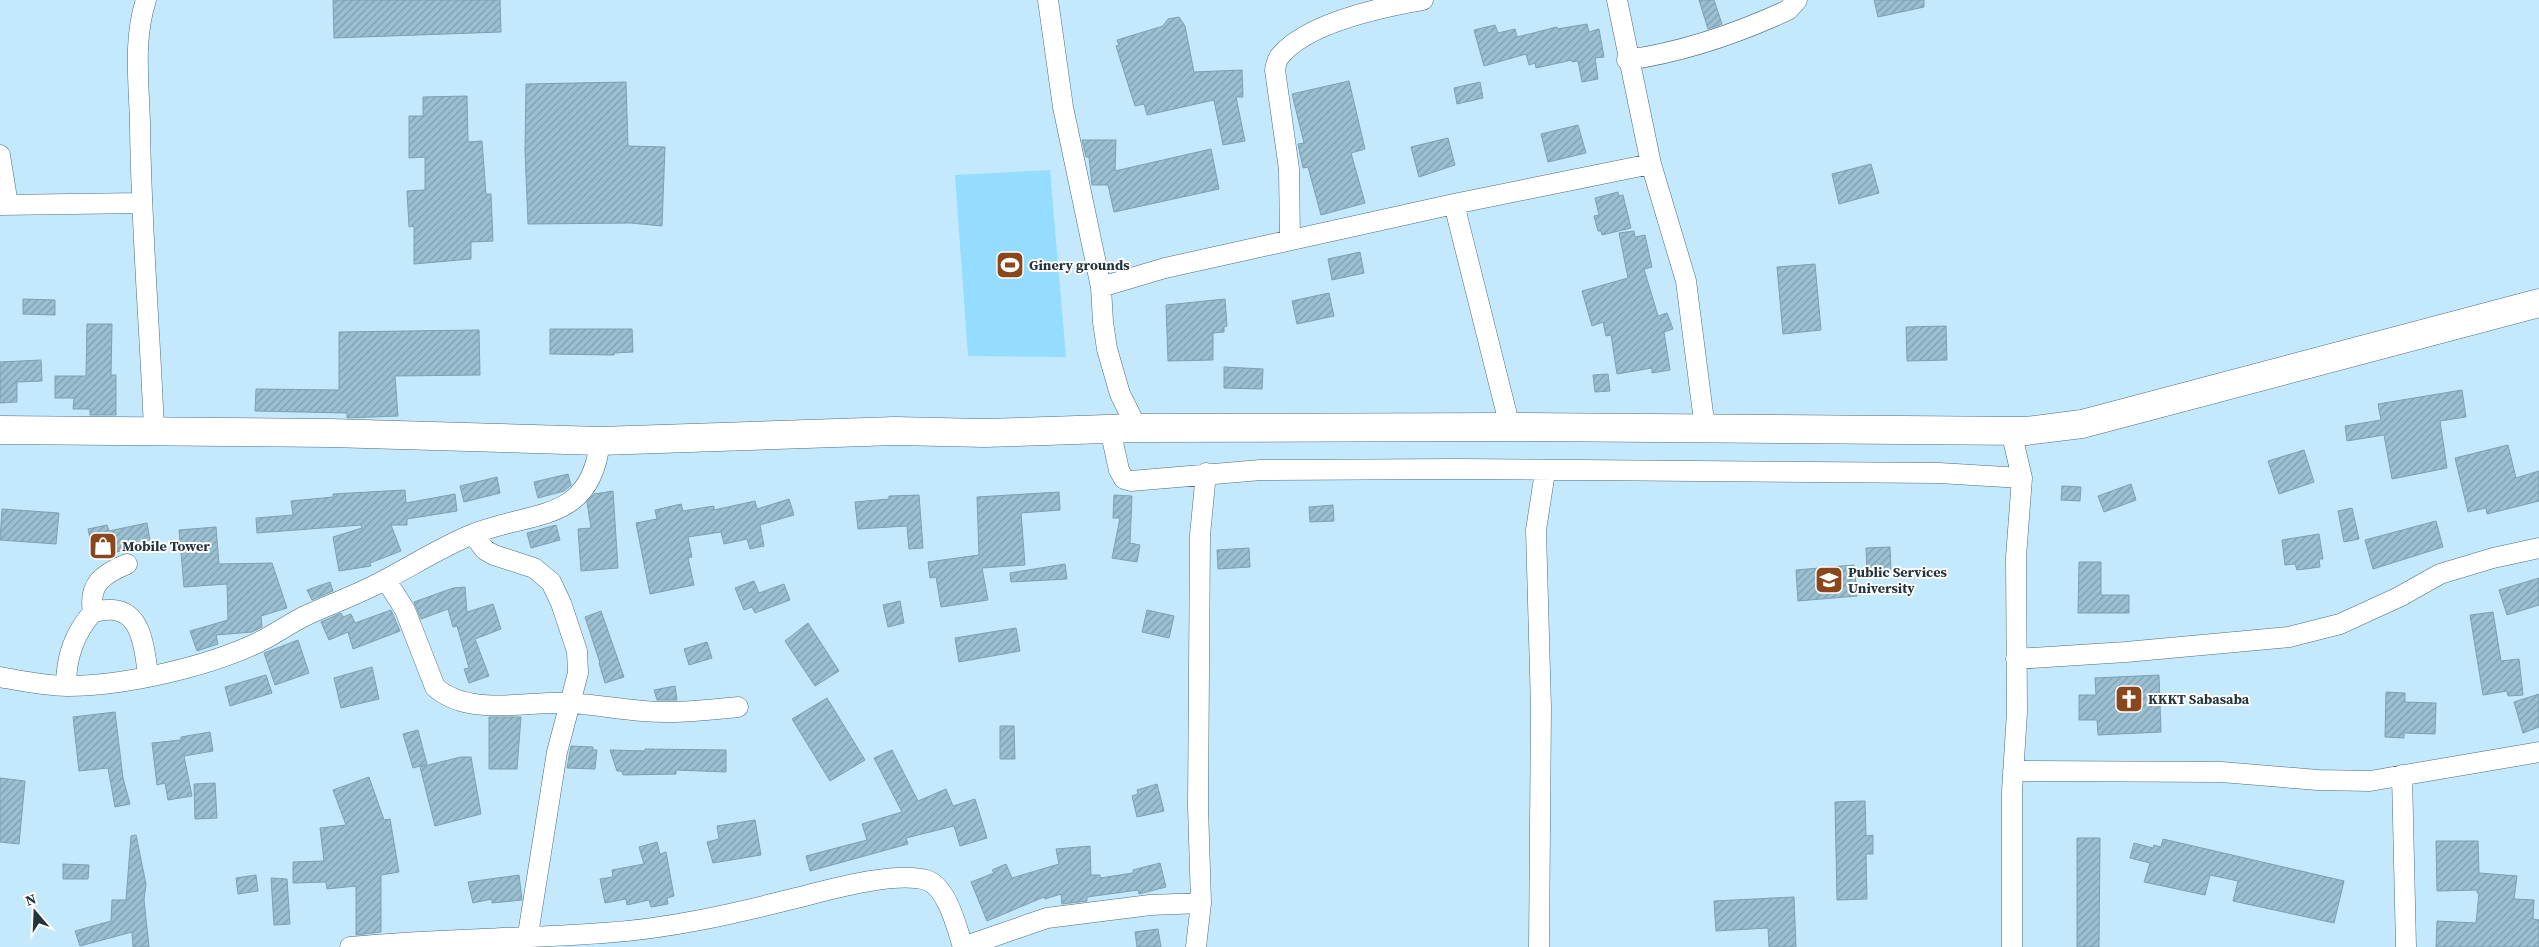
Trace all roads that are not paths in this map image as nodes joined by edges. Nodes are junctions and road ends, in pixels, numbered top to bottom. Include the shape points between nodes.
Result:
1 (146, 0) edge
2 (1048, 0) edge
3 (1424, 0) edge
4 (1616, 0) edge
5 (1797, 0) edge
6 (1627, 60) junction
7 (0, 155) edge
8 (1651, 164) junction
9 (141, 203) junction
10 (1454, 204) junction
11 (4, 205) edge
12 (1290, 240) junction
13 (1101, 287) junction
14 (2539, 302) edge
15 (1510, 427) junction
16 (1137, 428) junction
17 (1110, 429) junction
18 (1705, 429) junction
19 (0, 430) edge
20 (154, 431) junction
21 (2011, 431) junction
22 (600, 441) junction
23 (1545, 472) junction
24 (1206, 473) junction
25 (2022, 478) junction
26 (473, 534) junction
27 (2539, 548) edge
28 (127, 564) dead end
29 (386, 580) junction
30 (93, 612) junction
31 (2016, 659) junction
32 (148, 675) junction
33 (0, 677) edge
34 (66, 686) junction
35 (570, 703) junction
36 (738, 707) dead end
37 (2539, 752) edge
38 (2013, 771) junction
39 (2402, 775) junction
40 (1201, 903) junction
41 (526, 942) edge
42 (350, 947) edge
43 (963, 947) edge
44 (1196, 947) edge
45 (1539, 947) edge
46 (2012, 947) edge
47 (2406, 947) edge

1 - 9 street via 140,17 137,52
2 - 13 street via 1063,107
3 - 12 street via 1363,12 1292,44 1278,57 1275,70 1289,170
4 - 6 street
5 - 6 street via 1788,10 1705,44
6 - 8 street
7 - 11 street
8 - 10 street
8 - 18 street via 1686,281
9 - 11 street
9 - 20 street
10 - 12 street
10 - 15 street
12 - 13 street via 1157,270
13 - 16 street via 1108,349 1120,394
14 - 21 main road via 2082,424
15 - 16 main road
15 - 18 main road
16 - 17 main road
17 - 22 main road via 985,433 895,431
17 - 24 street via 1124,479 1131,481
18 - 21 main road
19 - 20 main road
20 - 22 main road
21 - 25 street
22 - 26 street via 597,465 573,500 556,511
23 - 24 street via 1358,470
23 - 25 street via 1624,469 1939,473
23 - 45 street via 1536,530 1541,708
24 - 40 street via 1200,535 1198,806
25 - 31 street via 2016,557
26 - 29 street
26 - 35 street via 494,556 534,568 551,582 577,651 578,673
27 - 31 street via 2440,574 2340,624 2289,637
28 - 30 street via 102,576 91,597
29 - 32 street via 224,657
29 - 35 street via 413,628 435,686 443,694 494,705
30 - 32 street via 118,611 135,623
30 - 34 street via 80,628 66,664
31 - 38 street
32 - 34 street via 109,683
33 - 34 street
35 - 36 street via 645,712
35 - 41 street via 557,752
37 - 39 street
38 - 39 street via 2221,772 2370,781
38 - 46 street
39 - 47 street
40 - 43 street via 1150,905 1047,918
40 - 44 street
41 - 42 street via 419,940
41 - 43 street via 680,924 833,889 914,878 937,886

